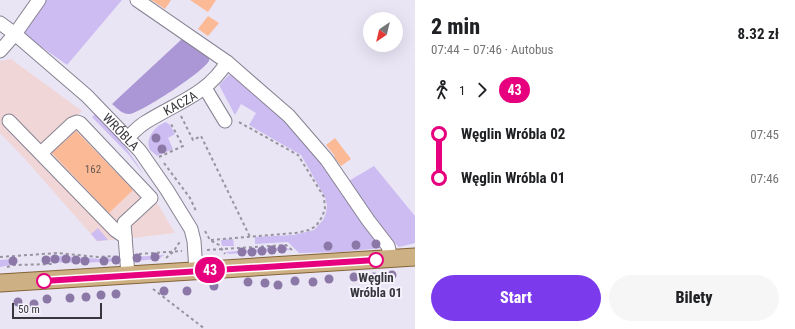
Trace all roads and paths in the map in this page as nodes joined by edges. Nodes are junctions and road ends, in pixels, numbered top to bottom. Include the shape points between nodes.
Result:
1 (39, 0) edge
2 (136, 0) edge
3 (0, 23) edge
4 (15, 34) junction
5 (0, 51) edge
6 (227, 62) junction
7 (205, 88) junction
8 (180, 113) dead end
9 (167, 120) dead end
10 (230, 120) joint
11 (9, 121) dead end
12 (128, 138) junction
13 (41, 153) junction
14 (198, 217) dead end
15 (204, 229) dead end
16 (125, 237) junction
17 (250, 237) junction
18 (210, 240) junction
19 (221, 249) junction
20 (195, 250) junction
21 (288, 253) dead end
22 (126, 255) junction
23 (229, 256) dead end
24 (0, 257) edge
25 (415, 258) edge
26 (391, 259) junction
27 (196, 271) junction
28 (128, 275) junction
29 (0, 284) edge
30 (148, 289) dead end
31 (206, 329) edge

1 - 4 street
2 - 6 street
3 - 4 street, WRÓBLA
4 - 5 street
4 - 12 street, WRÓBLA via 87,96
6 - 7 street, KACZA
6 - 26 street via 289,116 327,160 388,246
7 - 10 street
7 - 12 street, KACZA via 145,122
8 - 17 path via 193,140 201,136
9 - 14 path via 183,146 158,158 190,198
10 - 17 path via 238,121 298,156 324,197 325,209 322,217 316,226 309,230
11 - 13 street
12 - 20 street, WRÓBLA via 191,229
13 - 16 street via 115,230
13 - 16 street via 72,124 80,123 151,198 124,223
15 - 18 path
16 - 22 street
17 - 18 path
18 - 19 path
19 - 20 path
19 - 21 path via 286,245 295,252
19 - 23 path
20 - 22 path
20 - 27 street, WRÓBLA
22 - 24 path via 98,257 57,253
22 - 28 street
25 - 26 main road
26 - 27 main road
27 - 28 main road
28 - 29 main road
30 - 31 path via 154,289

